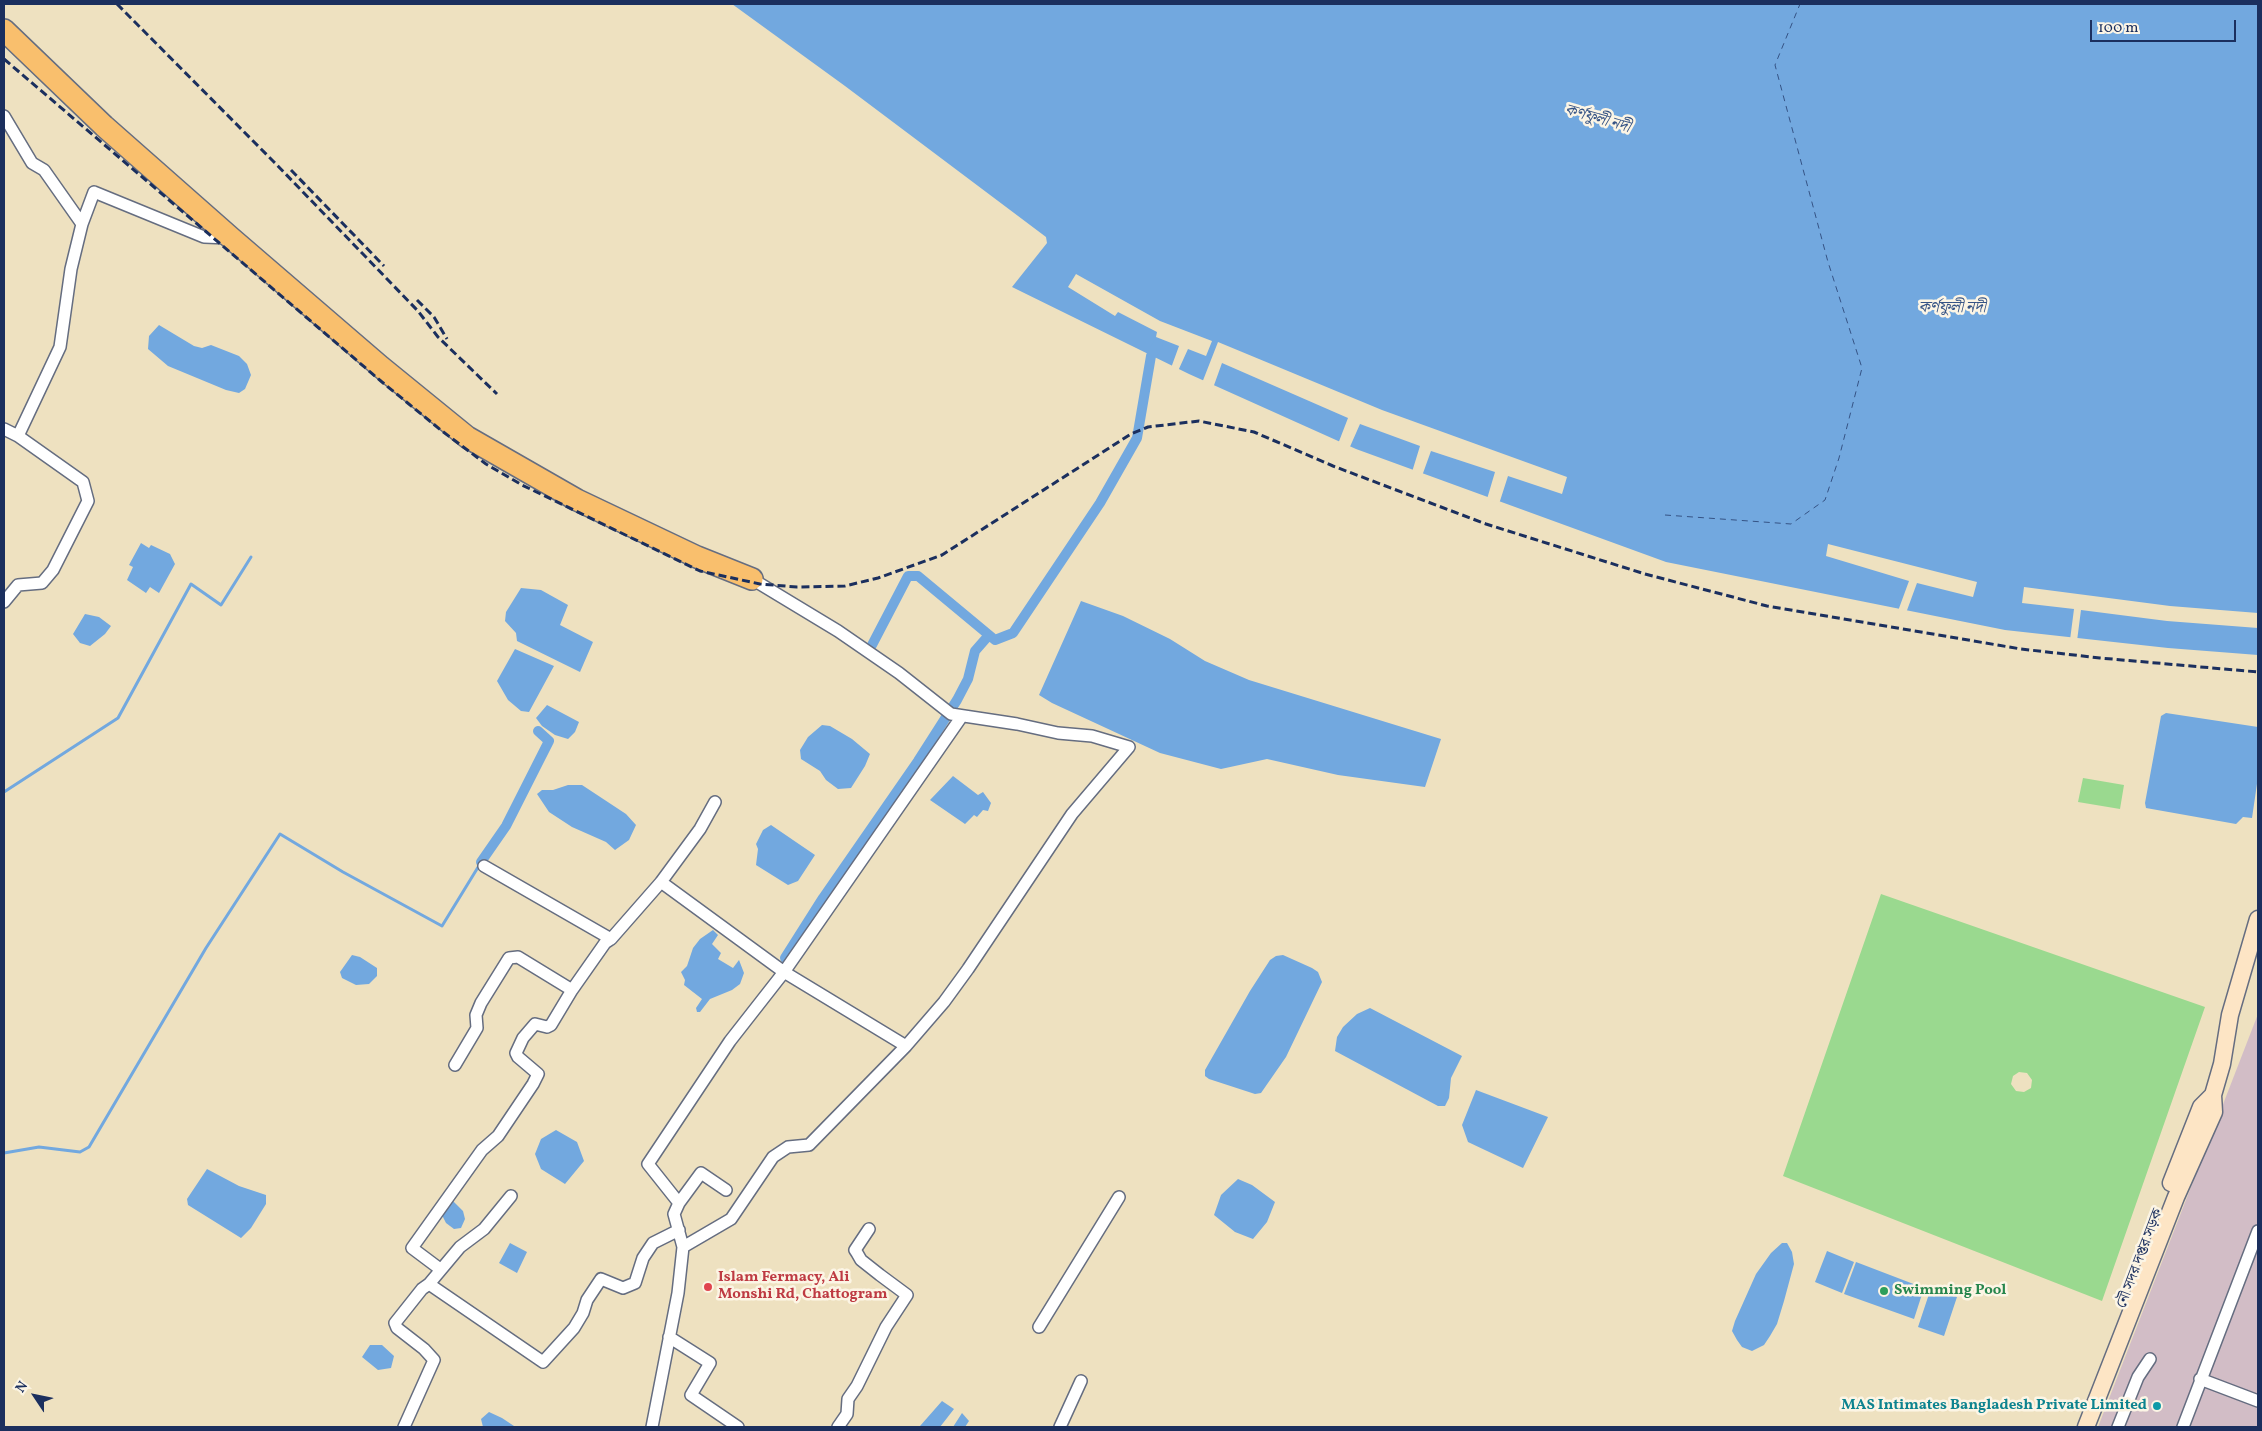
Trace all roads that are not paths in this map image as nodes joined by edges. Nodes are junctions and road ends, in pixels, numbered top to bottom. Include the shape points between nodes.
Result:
1 (4, 30) edge
2 (4, 116) edge
3 (82, 224) junction
4 (231, 238) junction
5 (4, 429) edge
6 (18, 436) junction
7 (752, 579) joint
8 (4, 602) edge
9 (953, 714) junction
10 (715, 802) dead end
11 (484, 866) dead end
12 (661, 882) junction
13 (2258, 919) edge
14 (611, 939) junction
15 (784, 972) junction
16 (572, 990) junction
17 (906, 1046) junction
18 (455, 1065) dead end
19 (2213, 1095) junction
20 (726, 1190) dead end
21 (511, 1196) dead end
22 (1119, 1197) dead end
23 (679, 1203) junction
24 (869, 1229) dead end
25 (679, 1230) junction
26 (2258, 1231) edge
27 (683, 1247) junction
28 (440, 1270) junction
29 (429, 1284) junction
30 (1039, 1327) dead end
31 (669, 1337) junction
32 (2150, 1359) dead end
33 (2200, 1379) junction
34 (1081, 1381) dead end
35 (2258, 1401) edge
36 (404, 1427) edge
37 (652, 1427) edge
38 (738, 1427) edge
39 (838, 1427) edge
40 (1060, 1427) edge
41 (2076, 1427) edge
42 (2086, 1427) edge
43 (2118, 1427) edge
44 (2183, 1427) edge

1 - 4 highway via 104,126
2 - 3 street via 32,163 44,170
3 - 4 street via 94,192 204,237
3 - 6 street via 71,269 60,347
4 - 7 highway via 467,437 593,508
5 - 6 street
6 - 8 street via 83,482 88,501 53,570 42,583 18,585
7 - 9 street via 838,631
9 - 15 street
9 - 17 street via 1092,736 1129,747 1072,814 968,969
10 - 12 street via 700,829
11 - 14 street
12 - 14 street
12 - 15 street
13 - 19 main road, নৌ সদর দপ্তর সড়ক via 2230,1015
14 - 16 street
15 - 17 street
15 - 23 street via 730,1040 648,1164
16 - 18 street via 518,957 509,958 481,1003 476,1015 477,1028
16 - 28 street via 551,1025 534,1024 516,1053 538,1074 533,1084 498,1136 482,1150 412,1248
17 - 27 street via 809,1145 788,1147 773,1157 731,1219
19 - 41 main road, নৌ সদর দপ্তর সড়ক via 2201,1107
19 - 42 main road, নৌ সদর দপ্তর সড়ক via 2214,1112 2176,1197
20 - 23 street via 701,1173
21 - 28 street via 484,1229 460,1247
22 - 30 street
23 - 25 street via 674,1214
24 - 39 street via 855,1250 861,1260 908,1295 886,1327 848,1399 847,1412
25 - 27 street
25 - 29 street via 653,1243 636,1283 623,1288 601,1280 574,1328 543,1362
26 - 33 street
27 - 31 street
28 - 29 street
29 - 36 street via 395,1323 434,1360
31 - 37 street
31 - 38 street via 710,1363 691,1395
32 - 43 street via 2138,1377
33 - 35 street
33 - 44 street
34 - 40 street

